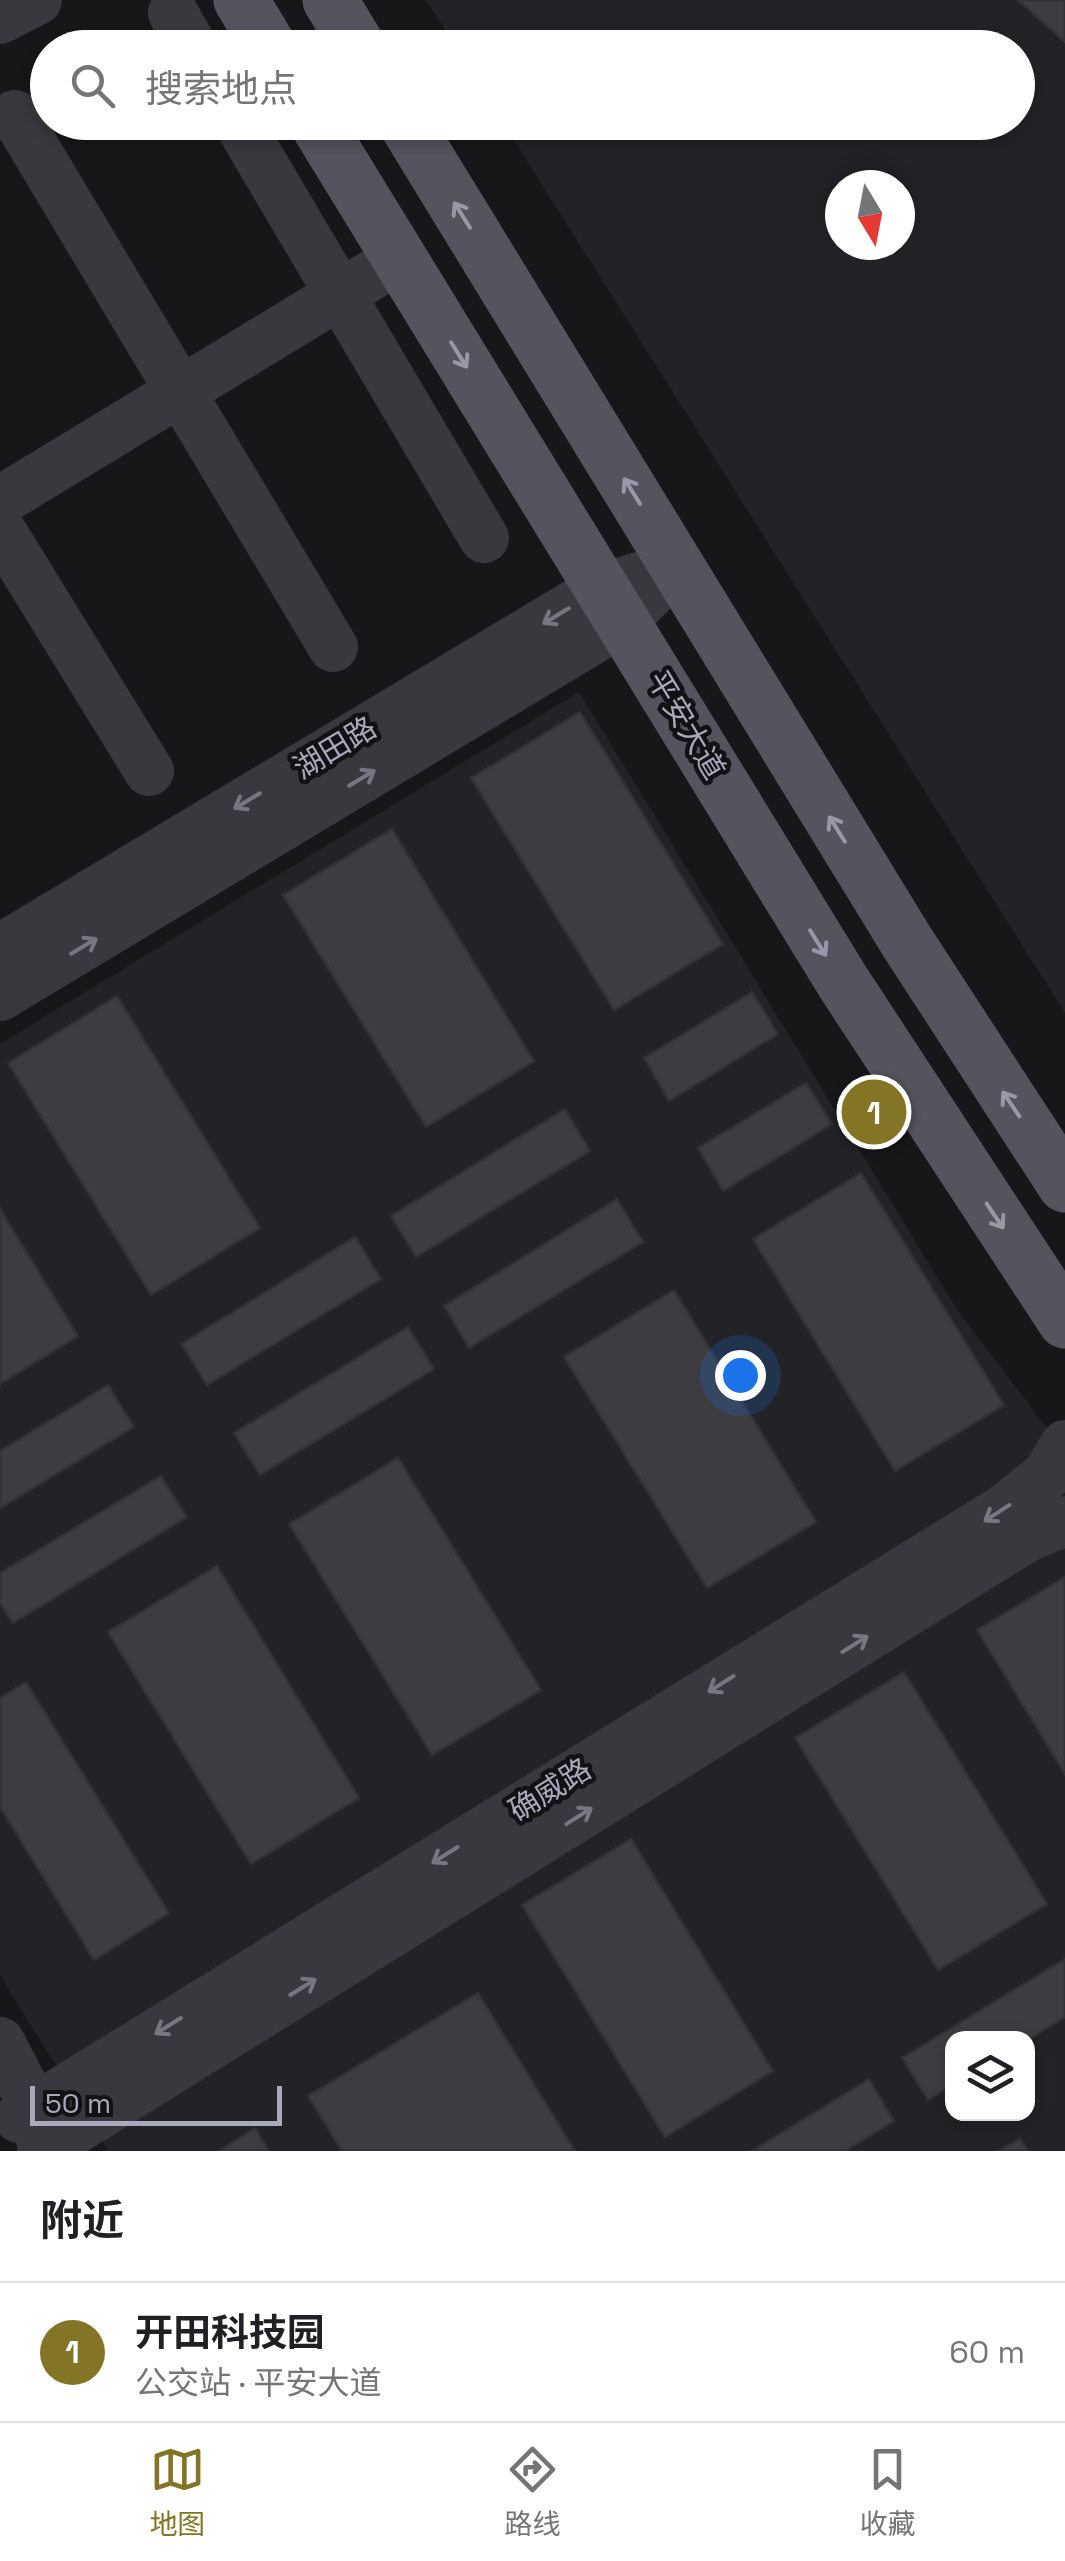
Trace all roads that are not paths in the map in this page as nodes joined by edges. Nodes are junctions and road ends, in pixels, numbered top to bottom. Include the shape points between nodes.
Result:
1 (37, 0) edge
2 (241, 0) edge
3 (330, 0) edge
4 (0, 19) edge
5 (259, 30) edge
6 (348, 30) edge
7 (15, 115) dead end
8 (249, 140) edge
9 (327, 140) edge
10 (417, 140) edge
11 (400, 258) junction
12 (340, 294) junction
13 (180, 392) junction
14 (0, 501) edge
15 (0, 529) edge
16 (484, 538) dead end
17 (678, 566) junction
18 (612, 604) junction
19 (333, 647) dead end
20 (149, 771) dead end
21 (0, 949) edge
22 (0, 996) edge
23 (1065, 1185) edge
24 (1065, 1321) edge
25 (1065, 1446) edge
26 (1065, 1521) edge
27 (0, 2042) edge
28 (28, 2124) edge

1 - 4 street
2 - 5 main road
3 - 6 main road
7 - 13 street
8 - 12 street
9 - 11 main road, 平安大道
17 -> 10 main road
11 - 12 street
11 -> 18 main road, 平安大道
12 - 13 street
12 - 16 street
13 - 14 street
13 - 19 street
15 - 20 street
17 - 18 street, 湖田路
23 -> 17 main road via 907,942
18 -> 21 street, 湖田路
22 -> 18 street, 湖田路
18 -> 24 main road, 平安大道 via 853,998
25 -> 28 street, 确威路 via 1048,1474 1006,1508
28 -> 26 street, 确威路
27 - 28 street

